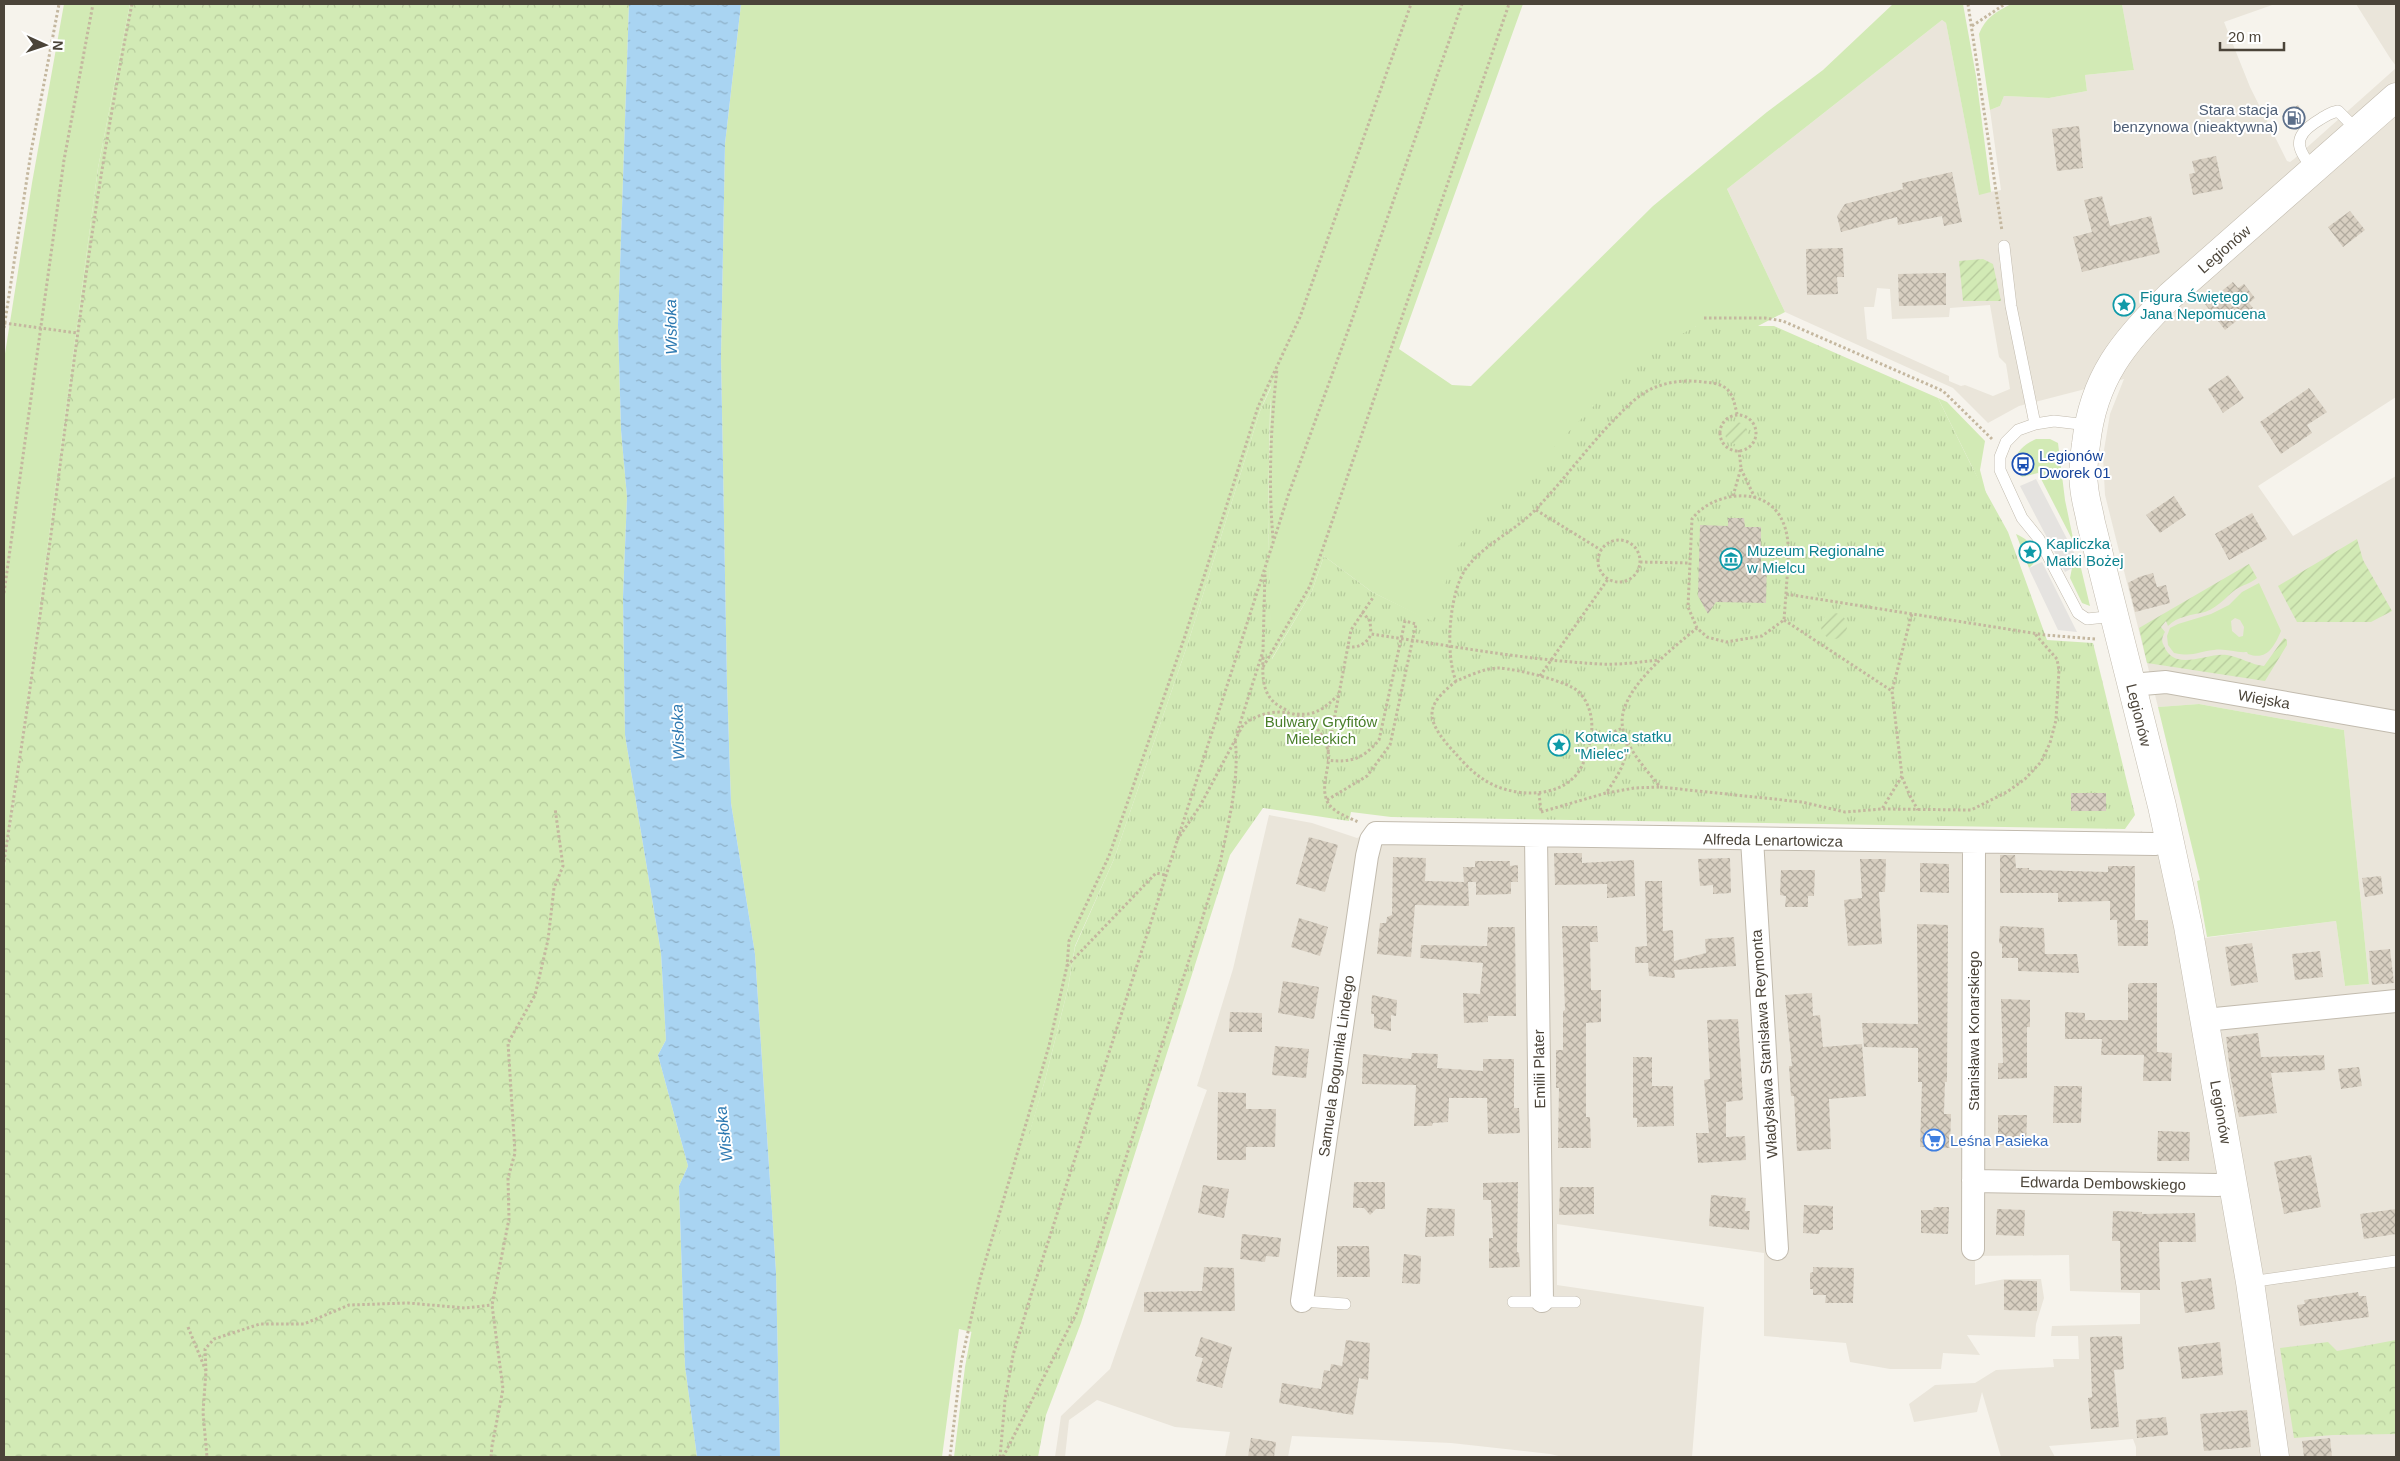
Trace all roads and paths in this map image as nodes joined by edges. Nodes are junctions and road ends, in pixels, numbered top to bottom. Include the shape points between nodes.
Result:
1 (59, 4) edge
2 (93, 4) edge
3 (132, 4) edge
4 (1411, 4) edge
5 (1462, 4) edge
6 (1509, 4) edge
7 (1968, 4) edge
8 (2005, 4) edge
9 (1972, 26) junction
10 (2396, 97) edge
11 (2358, 130) junction
12 (2314, 170) junction
13 (2004, 246) joint
14 (1704, 318) dead end
15 (4, 323) edge
16 (41, 327) junction
17 (4, 328) edge
18 (77, 333) junction
19 (1278, 366) junction
20 (1737, 414) junction
21 (2035, 424) junction
22 (2088, 425) junction
23 (1988, 435) dead end
24 (1739, 450) junction
25 (1741, 468) junction
26 (1733, 496) junction
27 (1755, 498) junction
28 (1536, 510) junction
29 (1274, 540) junction
30 (1601, 550) junction
31 (1640, 562) junction
32 (1689, 563) junction
33 (1265, 565) junction
34 (1608, 579) junction
35 (4, 593) edge
36 (1786, 594) junction
37 (1374, 596) dead end
38 (1362, 612) junction
39 (1912, 613) junction
40 (2107, 618) junction
41 (1784, 620) junction
42 (1697, 628) junction
43 (2033, 632) junction
44 (1371, 634) junction
45 (1401, 639) junction
46 (1412, 641) junction
47 (1449, 646) junction
48 (1347, 647) junction
49 (1263, 651) junction
50 (1552, 660) junction
51 (1658, 660) junction
52 (1263, 667) junction
53 (1540, 676) junction
54 (1456, 681) junction
55 (2131, 685) junction
56 (1892, 692) junction
57 (1338, 696) junction
58 (1294, 714) junction
59 (2396, 722) edge
60 (1623, 728) junction
61 (1235, 739) junction
62 (1590, 741) junction
63 (1627, 742) junction
64 (1328, 753) junction
65 (1327, 760) junction
66 (1902, 776) junction
67 (1660, 787) junction
68 (1539, 793) junction
69 (1606, 793) junction
70 (1327, 800) junction
71 (555, 808) dead end
72 (1882, 810) junction
73 (1918, 810) junction
74 (1541, 812) junction
75 (1350, 818) dead end
76 (1539, 828) junction
77 (1376, 833) joint
78 (1752, 840) junction
79 (2170, 841) junction
80 (1974, 842) junction
81 (1174, 844) junction
82 (4, 862) edge
83 (1165, 875) junction
84 (1067, 966) junction
85 (2396, 1001) edge
86 (2205, 1020) junction
87 (1973, 1181) junction
88 (2234, 1183) junction
89 (1777, 1249) dead end
90 (1973, 1249) dead end
91 (2396, 1261) edge
92 (2250, 1282) junction
93 (1302, 1301) joint
94 (1542, 1301) junction
95 (1513, 1302) dead end
96 (1575, 1302) dead end
97 (1346, 1304) dead end
98 (492, 1305) junction
99 (188, 1327) dead end
100 (206, 1371) junction
101 (207, 1457) edge
102 (492, 1457) edge
103 (950, 1457) edge
104 (1002, 1457) edge
105 (2275, 1457) edge

1 - 15 path
2 - 16 path via 64,160
3 - 18 path via 111,106
4 - 19 path via 1300,317
5 - 29 path
6 - 52 path via 1310,586
7 - 9 path
8 - 9 path
9 - 13 path
10 - 11 street, Legionów
11 - 12 street, Legionów
11 - 12 lane via 2338,111 2329,113 2302,132 2299,139 2301,151
12 - 22 street, Legionów via 2142,324 2100,385
13 - 21 lane via 2011,306
14 - 23 path via 1784,321 1943,391
15 - 16 path
15 - 17 path
16 - 18 path
16 - 35 path
18 - 82 path
19 - 29 path via 1273,408 1271,516
19 - 84 path via 1258,407 1185,636 1109,856 1069,941
20 - 24 path via 1749,418 1756,433 1751,444
20 - 24 path via 1724,422 1720,437 1727,446
20 - 28 path via 1731,392 1721,384 1674,381 1654,387 1631,402
21 - 22 lane via 2054,421
21 - 40 lane via 2018,430 2006,442 2000,457 2000,470 2022,518 2039,539 2078,613 2087,619
22 - 40 street, Legionów via 2084,486
24 - 25 path
25 - 26 path
25 - 27 path
26 - 27 path
26 - 32 path via 1706,504 1692,519
27 - 36 path via 1766,503 1780,517 1788,540
28 - 30 path
28 - 47 path via 1491,544 1466,570 1458,587
29 - 33 path
30 - 31 path via 1614,541 1626,541 1637,550
30 - 34 path via 1599,567
31 - 32 path
31 - 34 path via 1631,579 1618,582
32 - 42 path via 1688,607
33 - 49 path
33 - 81 path
34 - 50 path
36 - 39 path
36 - 41 path
37 - 38 path
38 - 44 path via 1370,621
38 - 48 path via 1351,630
39 - 43 path
39 - 56 path
40 - 43 path via 2105,644 2093,638
40 - 55 street, Legionów
41 - 42 path via 1762,636 1726,642 1707,637
41 - 56 path
42 - 51 path
43 - 73 path via 2057,659 2059,670 2056,720 2041,762 2007,792 1971,810
44 - 45 path
44 - 48 path via 1358,647
45 - 46 path
45 - 46 path via 1405,621 1416,624
45 - 65 path via 1379,740 1357,759 1344,762
46 - 47 path
46 - 70 path via 1390,745 1367,776
47 - 50 path
47 - 54 path
48 - 57 path
49 - 52 path
49 - 61 path
50 - 51 path via 1603,664
50 - 53 path
51 - 60 path via 1624,706
52 - 58 path via 1265,691 1280,708
53 - 54 path via 1498,668
53 - 62 path via 1579,692 1591,712
54 - 68 path via 1434,704 1432,714 1446,743 1483,779 1515,790
55 - 59 street, Wiejska via 2166,682
55 - 79 street, Legionów
56 - 66 path
57 - 58 path via 1323,709 1308,715
57 - 64 path
58 - 61 path via 1279,711 1254,716
58 - 64 path via 1307,719 1316,728
60 - 62 path
60 - 63 path
61 - 81 path via 1200,806
61 - 104 path via 1236,767 1220,863 1076,1314
62 - 68 path via 1577,774 1558,790
63 - 67 path
63 - 69 path via 1620,771
64 - 65 path
65 - 70 path via 1324,777
66 - 72 path
66 - 73 path
67 - 69 path
67 - 72 path via 1802,802 1845,812
68 - 74 path
69 - 74 path
70 - 75 path
71 - 98 path via 563,866 554,888 548,940 535,995 508,1042 516,1153 508,1178 510,1220
72 - 73 path
74 - 76 path
76 - 77 street, Alfreda Lenartowicza
76 - 78 street, Alfreda Lenartowicza
76 - 94 street, Emilii Plater
77 - 93 street, Samuela Bogumiła Lindego via 1367,856
78 - 80 street, Alfreda Lenartowicza
78 - 89 street, Władysława Stanisława Reymonta
79 - 80 street, Alfreda Lenartowicza via 2155,844
79 - 86 street, Legionów
80 - 87 street, Stanisława Konarskiego
81 - 83 path
83 - 84 path via 1156,873
83 - 104 path via 1013,1355 1005,1400
84 - 103 path via 1049,1046 980,1278 961,1363
85 - 86 street
86 - 88 street, Legionów
87 - 88 street, Edwarda Dembowskiego
87 - 90 street, Stanisława Konarskiego
88 - 92 street, Legionów
91 - 92 lane
92 - 105 street, Legionów
93 - 97 lane
94 - 95 lane
94 - 96 lane
98 - 100 path via 465,1308 408,1303 349,1305 304,1324 260,1324 214,1340 205,1349
98 - 102 path via 503,1389
99 - 100 path
100 - 101 path via 203,1412

